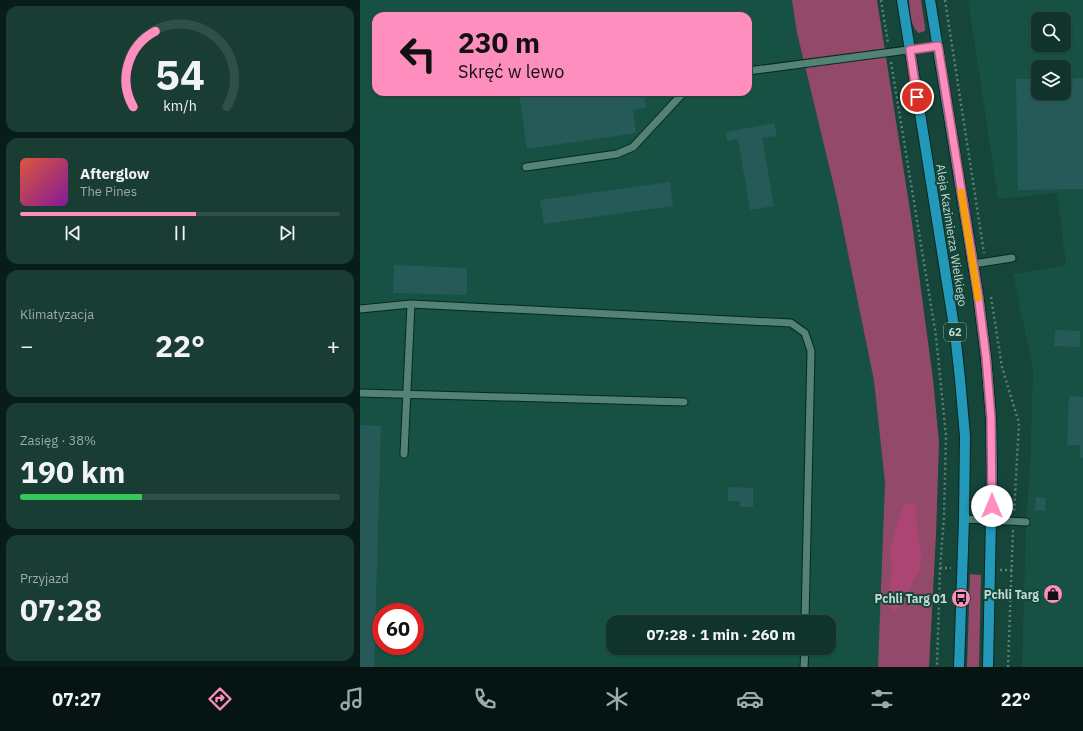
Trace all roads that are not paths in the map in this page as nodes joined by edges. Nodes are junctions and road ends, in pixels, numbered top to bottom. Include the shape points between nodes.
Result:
1 (902, 0) edge
2 (930, 0) edge
3 (938, 46) junction
4 (910, 50) junction
5 (752, 70) edge
6 (680, 96) edge
7 (526, 167) dead end
8 (1012, 258) dead end
9 (972, 264) junction
10 (411, 304) junction
11 (360, 309) edge
12 (360, 393) edge
13 (407, 394) junction
14 (684, 402) dead end
15 (404, 454) dead end
16 (964, 519) junction
17 (992, 519) junction
18 (1026, 522) dead end
19 (805, 615) edge
20 (805, 655) edge
21 (804, 667) edge
22 (959, 667) edge
23 (988, 667) edge

1 - 4 main road, Aleja Kazimierza Wielkiego / 62
2 - 3 main road, Aleja Kazimierza Wielkiego / 62
3 - 4 lane
3 - 9 main road, Aleja Kazimierza Wielkiego / 62
4 - 5 lane
4 - 16 main road, Aleja Kazimierza Wielkiego / 62 via 955,333 965,436
6 - 7 lane via 634,147 617,154
8 - 9 lane
9 - 17 main road, Aleja Kazimierza Wielkiego / 62 via 986,357 991,418
10 - 11 lane
10 - 13 lane
10 - 19 lane via 791,323 805,333 811,351
12 - 13 lane
13 - 14 lane
13 - 15 lane
16 - 17 lane
16 - 22 main road, Aleja Kazimierza Wielkiego / 62
17 - 18 lane
17 - 23 main road, Aleja Kazimierza Wielkiego / 62
20 - 21 lane

